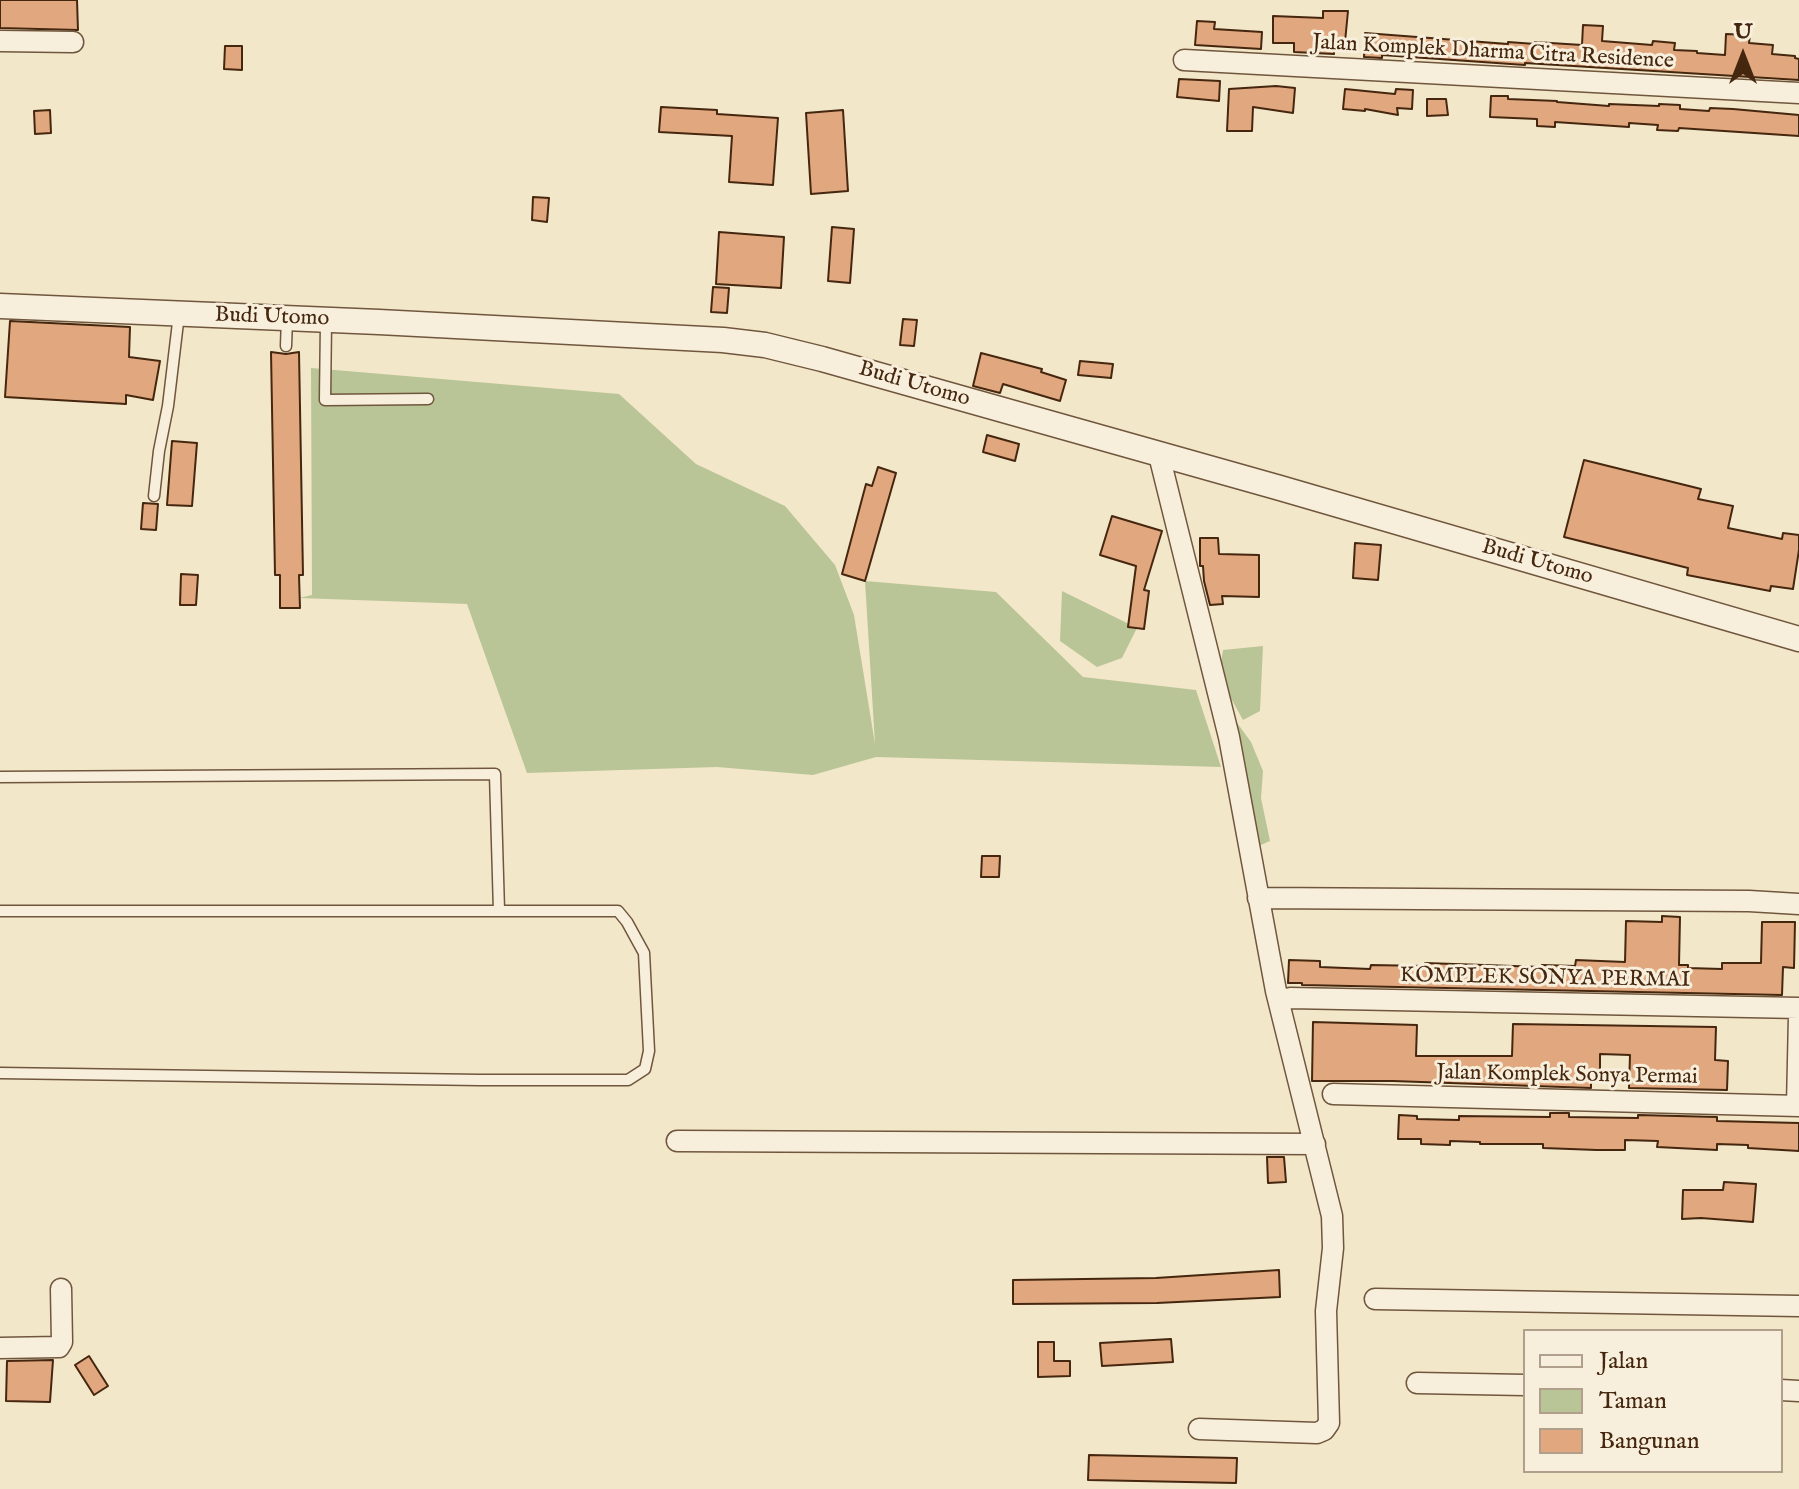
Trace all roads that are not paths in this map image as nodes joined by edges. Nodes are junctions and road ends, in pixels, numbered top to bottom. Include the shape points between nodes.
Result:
1 (0, 41) edge
2 (73, 42) dead end
3 (1184, 60) dead end
4 (1799, 93) edge
5 (0, 306) edge
6 (179, 314) junction
7 (287, 318) junction
8 (326, 320) junction
9 (286, 346) dead end
10 (428, 399) dead end
11 (1159, 455) junction
12 (154, 496) dead end
13 (1799, 639) edge
14 (0, 777) edge
15 (1258, 898) junction
16 (1799, 904) edge
17 (0, 911) edge
18 (499, 911) junction
19 (1290, 998) dead end
20 (1799, 1008) edge
21 (1799, 1016) edge
22 (0, 1073) edge
23 (1333, 1094) dead end
24 (1798, 1106) edge
25 (677, 1141) dead end
26 (1315, 1144) junction
27 (61, 1289) dead end
28 (1375, 1299) dead end
29 (1799, 1306) edge
30 (0, 1348) edge
31 (1417, 1383) dead end
32 (1523, 1385) edge
33 (1199, 1429) dead end

1 - 2 street
3 - 4 street, Jalan Komplek Dharma Citra Residence
5 - 6 street, Budi Utomo
6 - 7 street, Budi Utomo
6 - 12 lane
7 - 8 street, Budi Utomo
7 - 9 lane
8 - 10 lane via 325,400
8 - 11 street, Budi Utomo via 765,345
11 - 13 street, Budi Utomo
11 - 15 street via 1229,737
14 - 18 lane via 495,774
15 - 16 street
15 - 26 street
17 - 18 lane
18 - 22 lane via 618,911 644,953 649,1051 645,1069 628,1080
19 - 20 street, KOMPLEK SONYA PERMAI
21 - 24 street
23 - 24 street, Jalan Komplek Sonya Permai
25 - 26 street
26 - 33 street via 1332,1216 1326,1311 1329,1423 1317,1433
27 - 30 street via 59,1347
28 - 29 street
31 - 32 street

